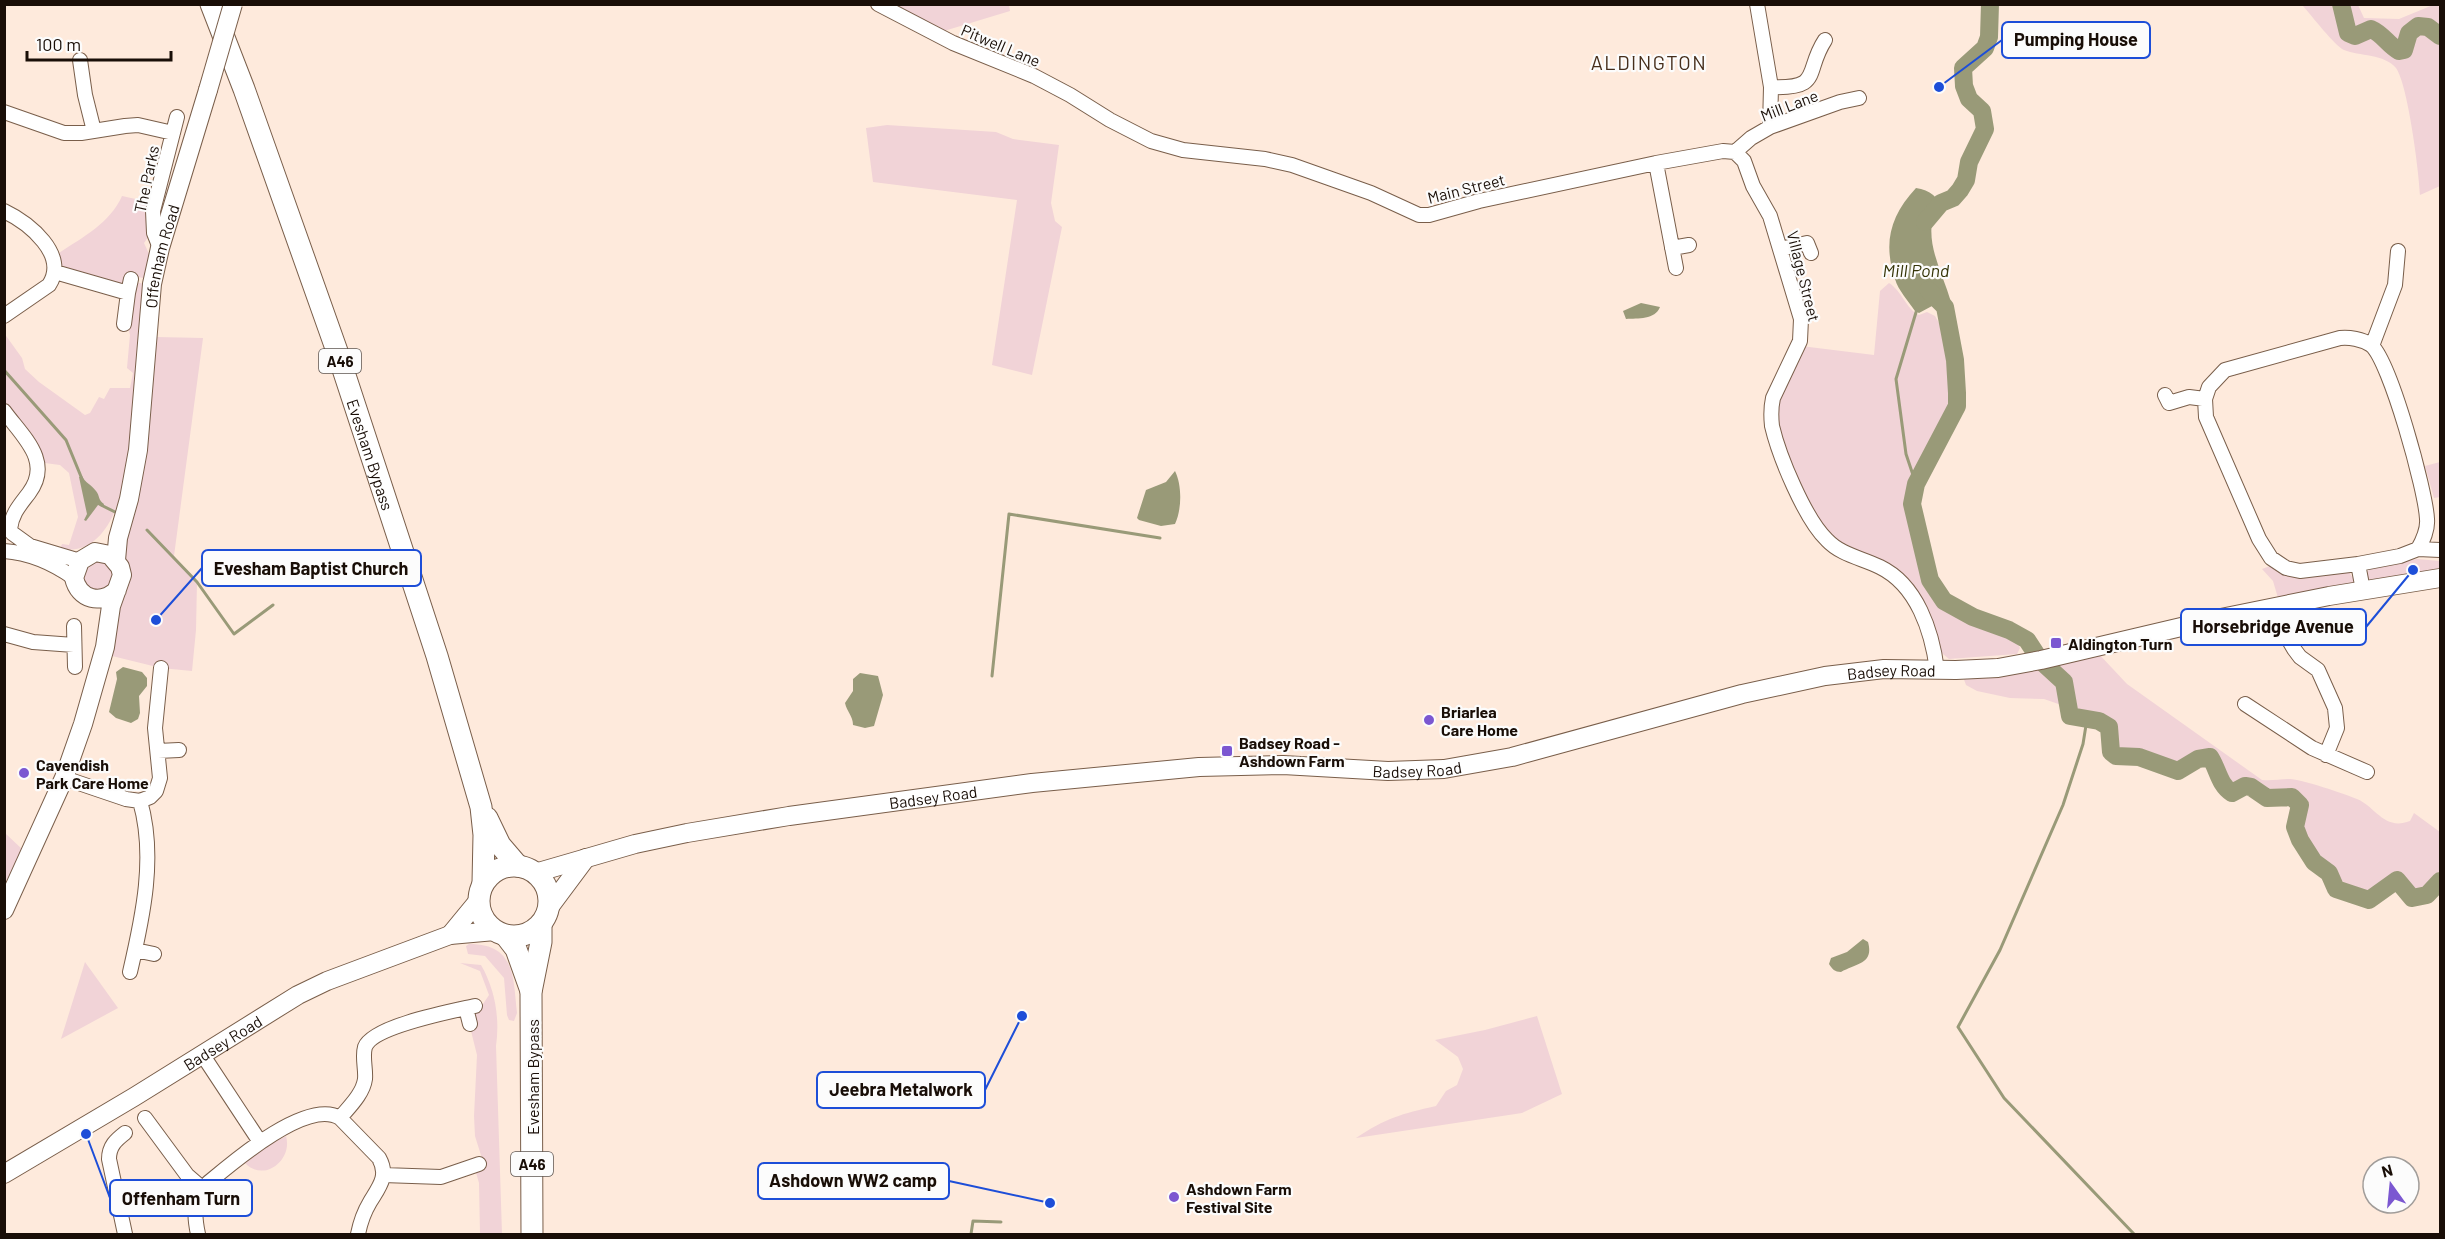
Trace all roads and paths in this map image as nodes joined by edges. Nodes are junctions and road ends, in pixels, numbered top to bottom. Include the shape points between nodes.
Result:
1 (211, 4) edge
2 (233, 4) edge
3 (878, 4) edge
4 (1757, 4) edge
5 (1824, 40) dead end
6 (80, 60) dead end
7 (1771, 87) junction
8 (1859, 98) dead end
9 (4, 112) edge
10 (177, 117) dead end
11 (1110, 120) joint
12 (1770, 127) junction
13 (94, 131) junction
14 (173, 133) junction
15 (1736, 152) junction
16 (1656, 163) junction
17 (4, 211) edge
18 (1689, 245) dead end
19 (160, 248) junction
20 (1672, 248) junction
21 (1780, 249) junction
22 (2398, 251) dead end
23 (1811, 253) dead end
24 (1676, 268) dead end
25 (55, 272) junction
26 (131, 279) dead end
27 (128, 293) junction
28 (4, 316) edge
29 (124, 324) dead end
30 (2372, 346) junction
31 (2165, 395) dead end
32 (2205, 399) junction
33 (4, 411) edge
34 (27, 495) junction
35 (4, 514) edge
36 (124, 516) junction
37 (9, 529) edge
38 (2418, 549) junction
39 (4, 550) edge
40 (2440, 550) edge
41 (87, 556) junction
42 (116, 561) junction
43 (2358, 564) junction
44 (74, 578) junction
45 (2440, 578) edge
46 (117, 590) junction
47 (2363, 590) junction
48 (88, 597) junction
49 (2278, 606) junction
50 (74, 626) dead end
51 (4, 634) edge
52 (75, 645) junction
53 (105, 647) junction
54 (75, 667) dead end
55 (160, 668) dead end
56 (1937, 670) junction
57 (2245, 704) dead end
58 (179, 750) dead end
59 (158, 751) junction
60 (2326, 755) junction
61 (2367, 772) dead end
62 (64, 778) junction
63 (140, 801) junction
64 (481, 807) junction
65 (586, 858) junction
66 (527, 870) junction
67 (481, 892) junction
68 (5, 907) edge
69 (544, 916) junction
70 (501, 934) junction
71 (450, 935) junction
72 (135, 950) junction
73 (154, 954) dead end
74 (130, 972) dead end
75 (531, 992) junction
76 (470, 1024) dead end
77 (202, 1054) junction
78 (145, 1118) dead end
79 (340, 1118) junction
80 (125, 1133) dead end
81 (260, 1142) junction
82 (479, 1164) dead end
83 (4, 1173) edge
84 (384, 1174) junction
85 (202, 1188) junction
86 (125, 1234) edge
87 (198, 1234) edge
88 (358, 1234) edge
89 (532, 1234) edge

1 - 64 highway, Evesham Bypass / A46 via 356,408 438,659
2 - 19 main road, Offenham Road, bridge
3 - 11 street, Pitwell Lane via 953,43 1034,76
4 - 7 street
5 - 7 street via 1808,80 1785,88
6 - 13 street
7 - 12 street
8 - 12 street, Mill Lane
9 - 13 street via 64,133
10 - 14 street, The Parks
11 - 16 street, Main Street via 1151,141 1183,150 1292,165 1371,193 1419,216
12 - 15 street, Mill Lane
13 - 14 street via 138,125
14 - 19 street, The Parks via 153,211 154,233
15 - 16 street, Main Street
15 - 21 street, Village Street via 1770,216
16 - 20 street
17 - 25 street via 36,233 53,258
18 - 20 street
19 - 36 main road, Offenham Road via 149,307 138,450
20 - 24 street
21 - 23 street via 1807,243
21 - 56 street, Village Street via 1801,319 1800,340 1773,399 1772,425 1784,461 1811,521 1828,542 1879,566 1902,582 1926,625
22 - 30 street via 2395,285
25 - 27 street
25 - 28 street via 41,292
26 - 27 street
27 - 29 street
30 - 32 street via 2357,339 2340,338 2225,370 2209,387
30 - 38 street via 2390,380 2426,506 2425,535
31 - 32 street via 2169,403 2189,397
32 - 43 street via 2206,417 2271,558 2300,571
33 - 34 street via 36,454 37,473
34 - 35 street
34 - 37 street
36 - 41 main road, Offenham Road
36 - 42 main road, Offenham Road
37 - 39 street via 11,542
37 - 41 street via 30,546
38 - 40 street
38 - 43 street
39 - 44 street via 56,566
41 - 42 main road via 110,555
41 - 44 main road via 76,566
42 - 46 main road via 122,575
43 - 47 street
44 - 48 main road via 78,589
45 - 47 main road, Badsey Road
46 - 48 main road via 104,599
46 - 53 main road
47 - 49 main road, Badsey Road
48 - 53 main road via 96,611
49 - 56 main road, Badsey Road via 1998,668
49 - 60 street via 2287,637 2300,657 2318,670 2336,708 2337,728
50 - 52 street
51 - 52 street via 33,642
52 - 54 street
53 - 62 main road
55 - 59 street via 156,707
56 - 65 main road, Badsey Road via 1884,669 1824,676 1742,694 1512,757 1444,769 1199,767 1032,783 778,818 635,844
57 - 60 street
58 - 59 street
59 - 63 street via 158,785 150,797
60 - 61 street
62 - 63 street
62 - 68 main road
63 - 72 street via 149,841
64 - 66 highway, Evesham Bypass / A46 via 500,845
64 - 67 highway, Evesham Bypass / A46
65 - 66 main road, Badsey Road
65 - 69 main road
66 - 67 highway via 498,870
66 - 69 highway via 547,889
67 - 70 highway via 480,913
67 - 71 main road
69 - 70 highway via 525,935
69 - 75 highway, Evesham Bypass / A46
70 - 71 main road, Badsey Road
70 - 75 highway, Evesham Bypass / A46 via 516,949
71 - 77 main road, Badsey Road via 327,981
72 - 73 street
72 - 74 street
75 - 89 highway, Evesham Bypass / A46
76 - 79 street via 471,1007 396,1025 374,1035 364,1050 365,1080
77 - 81 street
77 - 83 main road, Badsey Road
78 - 85 street via 187,1175
79 - 81 street via 322,1113
79 - 84 street via 379,1158
80 - 86 street via 115,1140 109,1153
81 - 85 street
82 - 84 street via 441,1177
84 - 88 street
85 - 87 street via 195,1210

